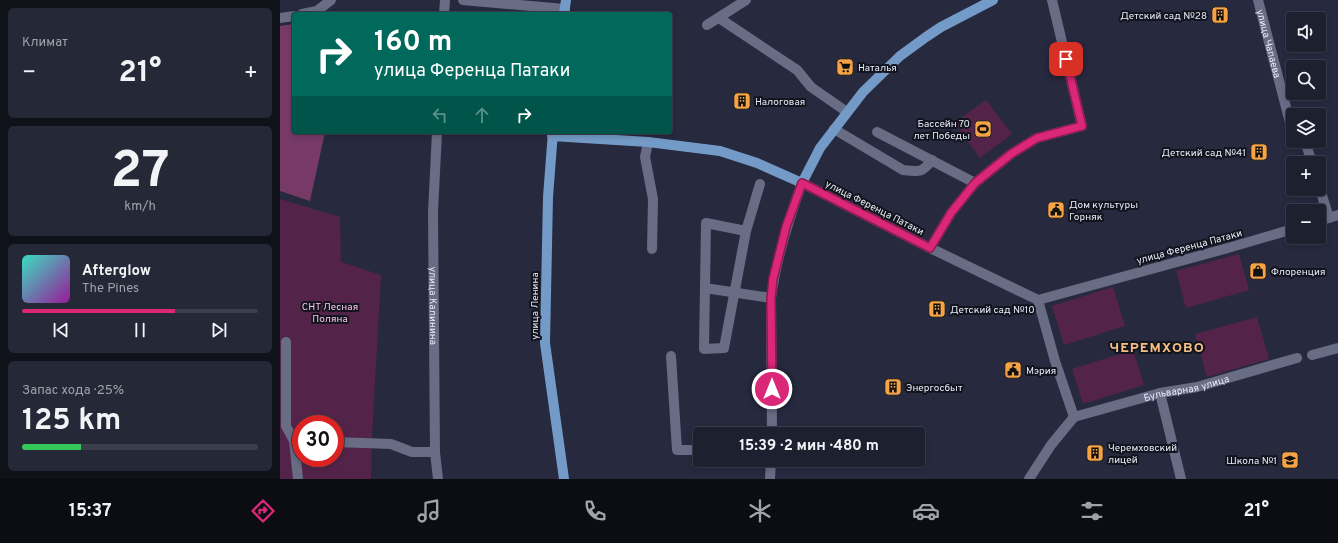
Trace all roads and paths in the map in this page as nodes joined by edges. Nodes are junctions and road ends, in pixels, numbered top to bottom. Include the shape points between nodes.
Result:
1 (331, 0) edge
2 (445, 0) edge
3 (463, 0) edge
4 (746, 0) edge
5 (993, 0) edge
6 (1052, 0) edge
7 (1258, 0) edge
8 (565, 8) edge
9 (312, 12) edge
10 (444, 12) edge
11 (292, 16) edge
12 (280, 18) edge
13 (719, 18) junction
14 (707, 25) dead end
15 (1286, 108) edge
16 (847, 112) junction
17 (834, 130) junction
18 (877, 132) dead end
19 (437, 134) edge
20 (552, 134) edge
21 (648, 142) junction
22 (932, 160) junction
23 (802, 183) junction
24 (975, 183) junction
25 (760, 184) dead end
26 (1322, 196) edge
27 (1329, 218) edge
28 (746, 231) junction
29 (1286, 231) edge
30 (930, 248) junction
31 (652, 249) dead end
32 (705, 288) junction
33 (734, 292) junction
34 (771, 298) junction
35 (1038, 300) junction
36 (286, 342) dead end
37 (1338, 348) edge
38 (1312, 355) dead end
39 (671, 356) dead end
40 (1297, 358) dead end
41 (1160, 393) junction
42 (1074, 417) junction
43 (772, 427) edge
44 (292, 434) edge
45 (344, 442) edge
46 (693, 450) edge
47 (435, 452) junction
48 (298, 467) edge
49 (771, 467) edge
50 (298, 479) edge
51 (438, 479) edge
52 (564, 479) edge
53 (770, 479) edge
54 (1029, 479) edge
55 (1181, 479) edge

1 - 9 street
2 - 10 street
3 - 8 street
4 - 13 street
5 - 16 main road via 941,27 900,56 863,92
6 - 24 street via 1082,126 1037,138 1011,154
7 - 15 street, улица Чапаева
11 - 12 street
13 - 14 street
13 - 16 street via 797,70 811,87
16 - 17 main road
17 - 22 street via 903,170 925,170
17 - 23 main road via 820,148
18 - 22 street
19 - 47 street, улица Калинина via 433,212
20 - 21 main road, улица Ференца Патаки
20 - 52 main road, улица Ленина via 545,343
21 - 23 main road, улица Ференца Патаки via 720,151 757,163
21 - 31 street via 645,157 653,199
22 - 24 street
23 - 30 street, улица Ференца Патаки
23 - 34 street via 786,227
24 - 30 street via 951,213
25 - 28 street
26 - 27 street
28 - 32 street via 706,223
28 - 33 street
29 - 35 street, улица Ференца Патаки
30 - 35 street, улица Ференца Патаки
32 - 33 street
32 - 33 street via 704,349 724,348
33 - 34 street
34 - 43 street
35 - 42 street
36 - 44 street via 286,426
37 - 38 street
39 - 46 street via 677,450
40 - 41 street, Бульварная улица via 1197,387
41 - 42 street, Бульварная улица
41 - 55 street
42 - 54 street via 1051,445
45 - 47 street via 391,444 412,452
47 - 51 street, улица Калинина
48 - 50 street
49 - 53 street

